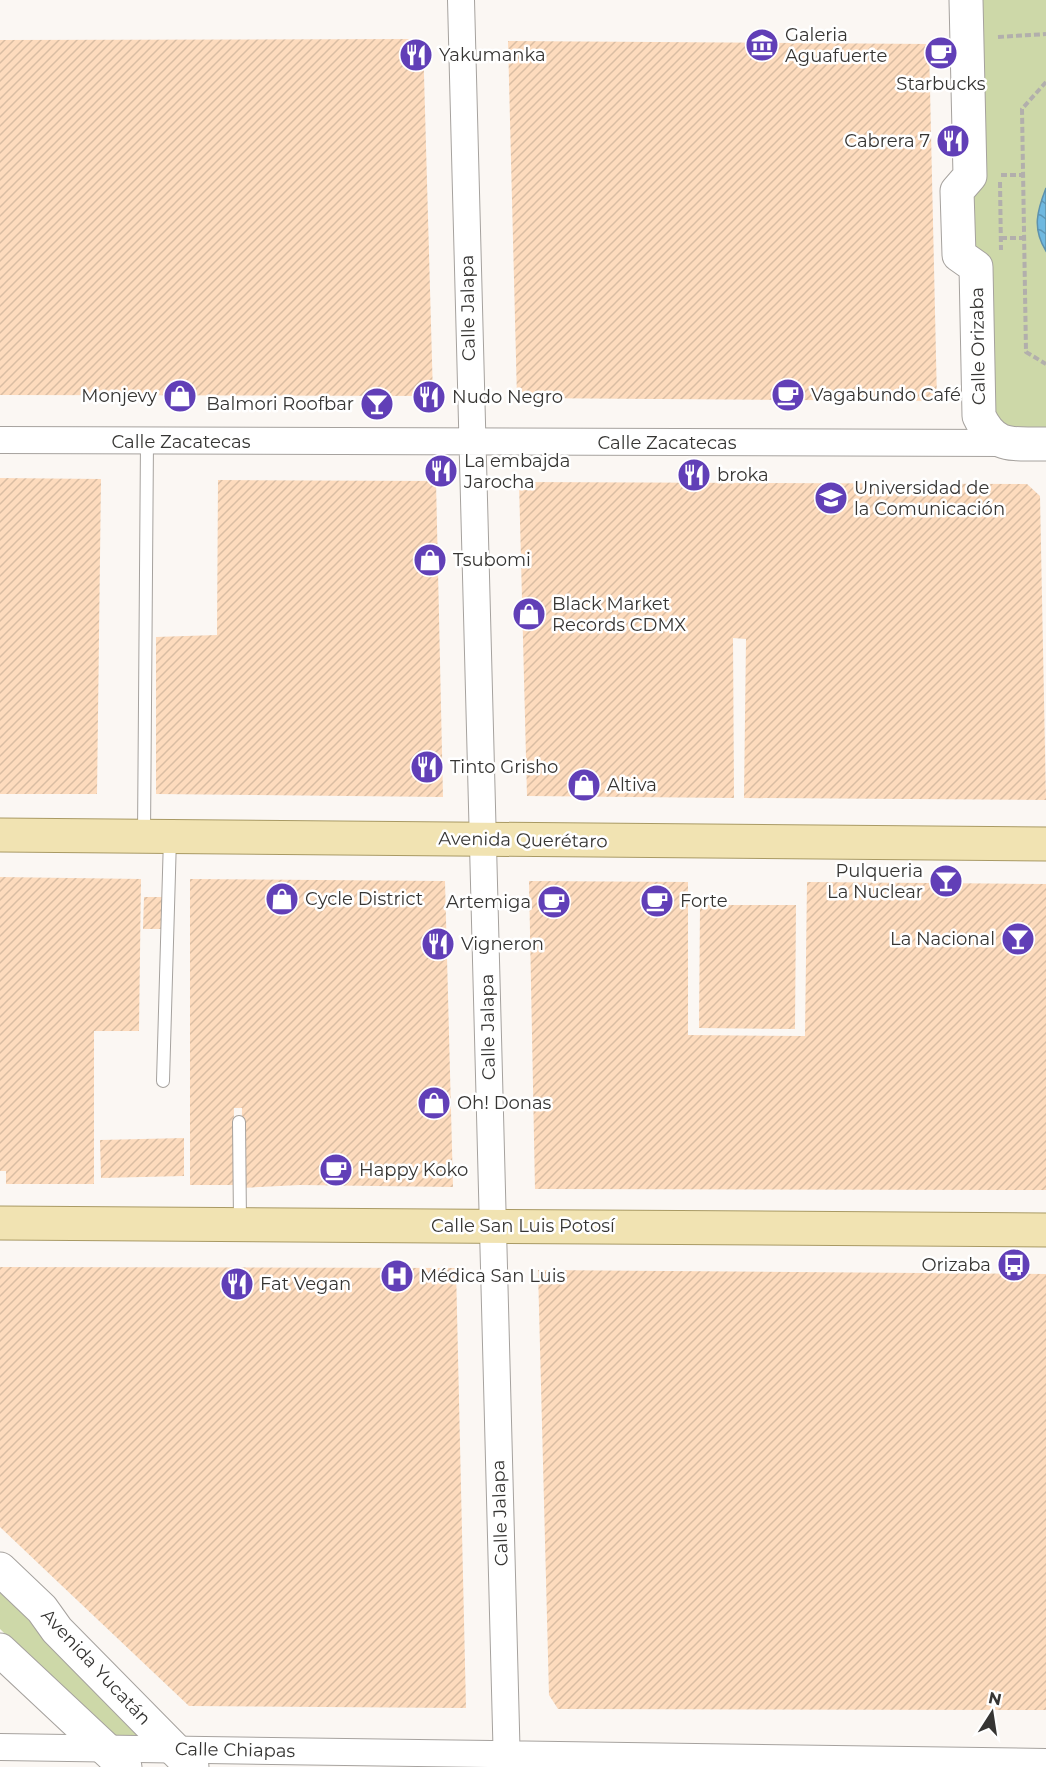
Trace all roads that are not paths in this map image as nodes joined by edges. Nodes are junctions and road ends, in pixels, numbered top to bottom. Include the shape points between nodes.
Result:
1 (461, 0) edge
2 (966, 0) edge
3 (0, 440) edge
4 (147, 441) junction
5 (1004, 443) junction
6 (472, 444) junction
7 (1046, 444) edge
8 (0, 835) edge
9 (157, 836) junction
10 (484, 839) junction
11 (1046, 844) edge
12 (163, 1081) dead end
13 (239, 1122) dead end
14 (0, 1222) edge
15 (240, 1224) junction
16 (492, 1226) junction
17 (1046, 1230) edge
18 (0, 1569) edge
19 (0, 1650) edge
20 (0, 1747) edge
21 (182, 1757) edge
22 (116, 1758) edge
23 (506, 1762) edge
24 (1046, 1762) edge

1 - 6 street, Calle Jalapa
2 - 5 street, Calle Orizaba via 970,176 957,191 958,255 976,267 979,416 991,436
3 - 4 street, Calle Zacatecas
4 - 6 street, Calle Zacatecas
4 - 9 lane
5 - 6 street, Calle Zacatecas
5 - 7 street, Calle Zacatecas
6 - 10 street, Calle Jalapa
8 - 9 main road, Avenida Querétaro
9 - 10 main road, Avenida Querétaro
9 - 12 lane
10 - 11 main road, Avenida Querétaro
10 - 16 street, Calle Jalapa
13 - 15 lane
14 - 15 main road, Calle San Luis Potosí
15 - 16 main road, Calle San Luis Potosí
16 - 17 main road, Calle San Luis Potosí
16 - 23 street, Calle Jalapa
18 - 21 street, Avenida Yucatán via 42,1608 57,1630
19 - 22 street
20 - 22 street, Calle Chiapas
21 - 22 street, Calle Chiapas
21 - 23 street, Calle Chiapas
23 - 24 street, Calle Chiapas

